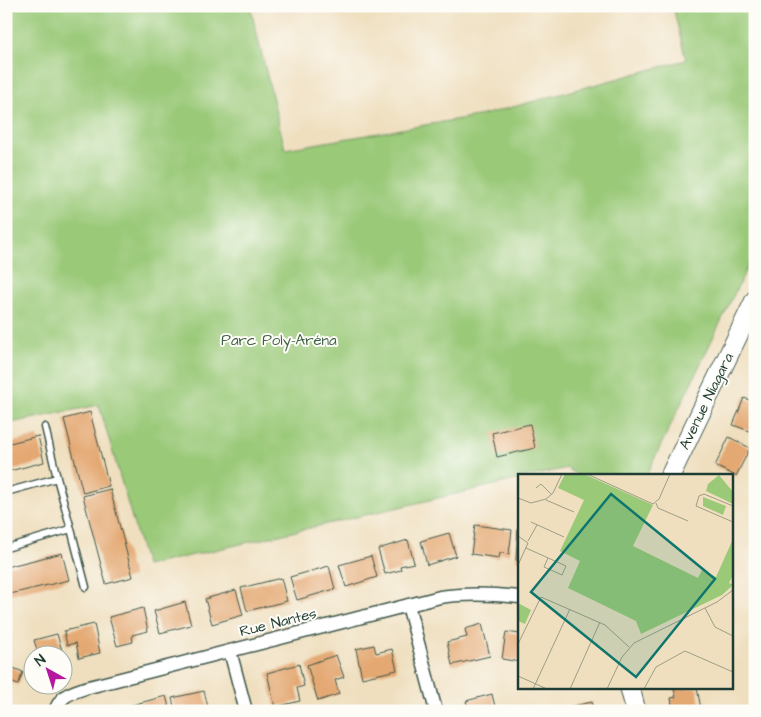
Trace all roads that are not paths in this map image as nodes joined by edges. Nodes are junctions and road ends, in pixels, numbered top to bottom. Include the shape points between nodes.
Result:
1 (755, 300) edge
2 (45, 427) dead end
3 (671, 474) edge
4 (57, 478) junction
5 (6, 492) edge
6 (71, 530) junction
7 (6, 548) edge
8 (86, 587) dead end
9 (518, 597) edge
10 (408, 605) junction
11 (230, 651) junction
12 (631, 690) edge
13 (55, 711) edge
14 (246, 711) edge
15 (436, 711) edge
16 (636, 711) edge

1 - 3 street, Avenue Niagara
2 - 4 lane
4 - 5 lane
4 - 6 lane
6 - 7 lane
6 - 8 lane
9 - 10 street, Rue Nantes via 465,594
10 - 11 street, Rue Nantes
10 - 15 street
11 - 13 street, Rue Nantes via 84,688 58,702
11 - 14 street
12 - 16 street

